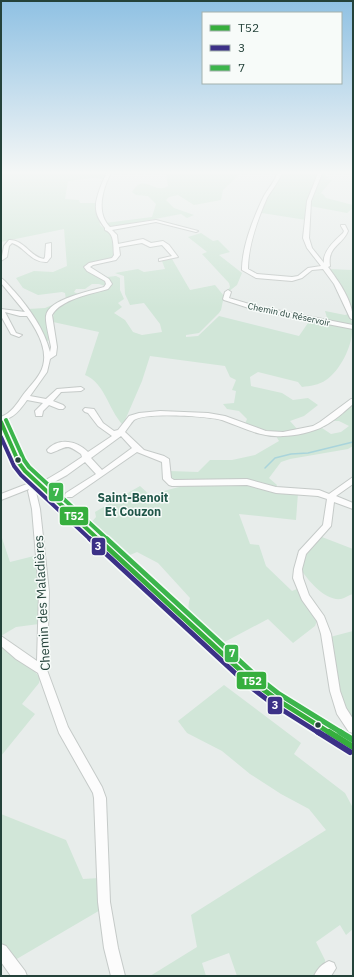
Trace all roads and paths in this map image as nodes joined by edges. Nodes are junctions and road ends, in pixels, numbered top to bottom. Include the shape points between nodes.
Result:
1 (101, 217) edge
2 (259, 217) edge
3 (308, 217) edge
4 (343, 226) dead end
5 (107, 229) junction
6 (196, 231) dead end
7 (353, 232) edge
8 (346, 234) junction
9 (48, 244) dead end
10 (117, 246) junction
11 (1, 259) edge
12 (161, 260) dead end
13 (324, 267) junction
14 (1, 280) edge
15 (227, 295) dead end
16 (2, 309) edge
17 (29, 314) junction
18 (353, 318) edge
19 (353, 327) edge
20 (19, 335) dead end
21 (48, 358) junction
22 (61, 382) dead end
23 (81, 389) dead end
24 (59, 390) junction
25 (25, 397) junction
26 (353, 401) edge
27 (49, 402) junction
28 (61, 407) dead end
29 (87, 410) dead end
30 (39, 414) dead end
31 (1, 421) edge
32 (121, 432) junction
33 (137, 448) junction
34 (51, 450) dead end
35 (86, 458) junction
36 (101, 474) junction
37 (353, 480) edge
38 (40, 486) junction
39 (69, 495) dead end
40 (1, 497) edge
41 (331, 497) junction
42 (353, 506) edge
43 (1, 640) edge
44 (42, 670) junction
45 (353, 728) edge
46 (353, 747) edge
47 (1, 951) edge
48 (20, 976) edge
49 (118, 976) edge

1 - 5 street
2 - 13 street via 255,222 245,270 256,276 292,279 310,270
3 - 13 street via 307,244
4 - 8 street
5 - 6 street via 156,221
5 - 10 street via 115,235
7 - 8 street
8 - 13 street via 341,236 327,256 327,266
9 - 11 street via 48,257 45,260 37,260 14,242 6,245 4,257
10 - 12 street via 143,241 150,244 163,243 175,257
10 - 21 street via 117,255 114,259 87,267 107,280 108,286 60,303 49,312 54,347 52,355
13 - 18 street via 331,274
14 - 17 street
15 - 19 street, Chemin du Réservoir via 259,309
16 - 17 street
16 - 20 street via 14,334
17 - 21 street via 45,342
21 - 25 street via 45,371
22 - 24 street
23 - 24 street
24 - 27 street
25 - 27 street
25 - 31 street via 9,417
26 - 32 street via 323,424 294,433 269,434 208,416 160,413 136,416
27 - 28 street
27 - 30 street
29 - 32 street via 91,411 105,430 113,434
31 - 38 main road via 19,463
32 - 33 street
32 - 35 street
33 - 36 street
33 - 41 street via 143,453 166,461 167,479 172,483 247,482 276,490 319,493
34 - 35 street via 69,443 85,453
35 - 36 street
35 - 38 street
36 - 39 street
37 - 41 street
38 - 40 street via 32,485
38 - 44 street, Chemin des Maladières via 32,491 44,592
38 - 46 main road via 252,681
41 - 42 street
41 - 45 street via 327,526 302,553 298,578 305,597 321,619 326,634 335,691 341,710
43 - 44 street
44 - 49 street, Chemin des Maladières via 63,729 100,798 104,902
47 - 48 street

